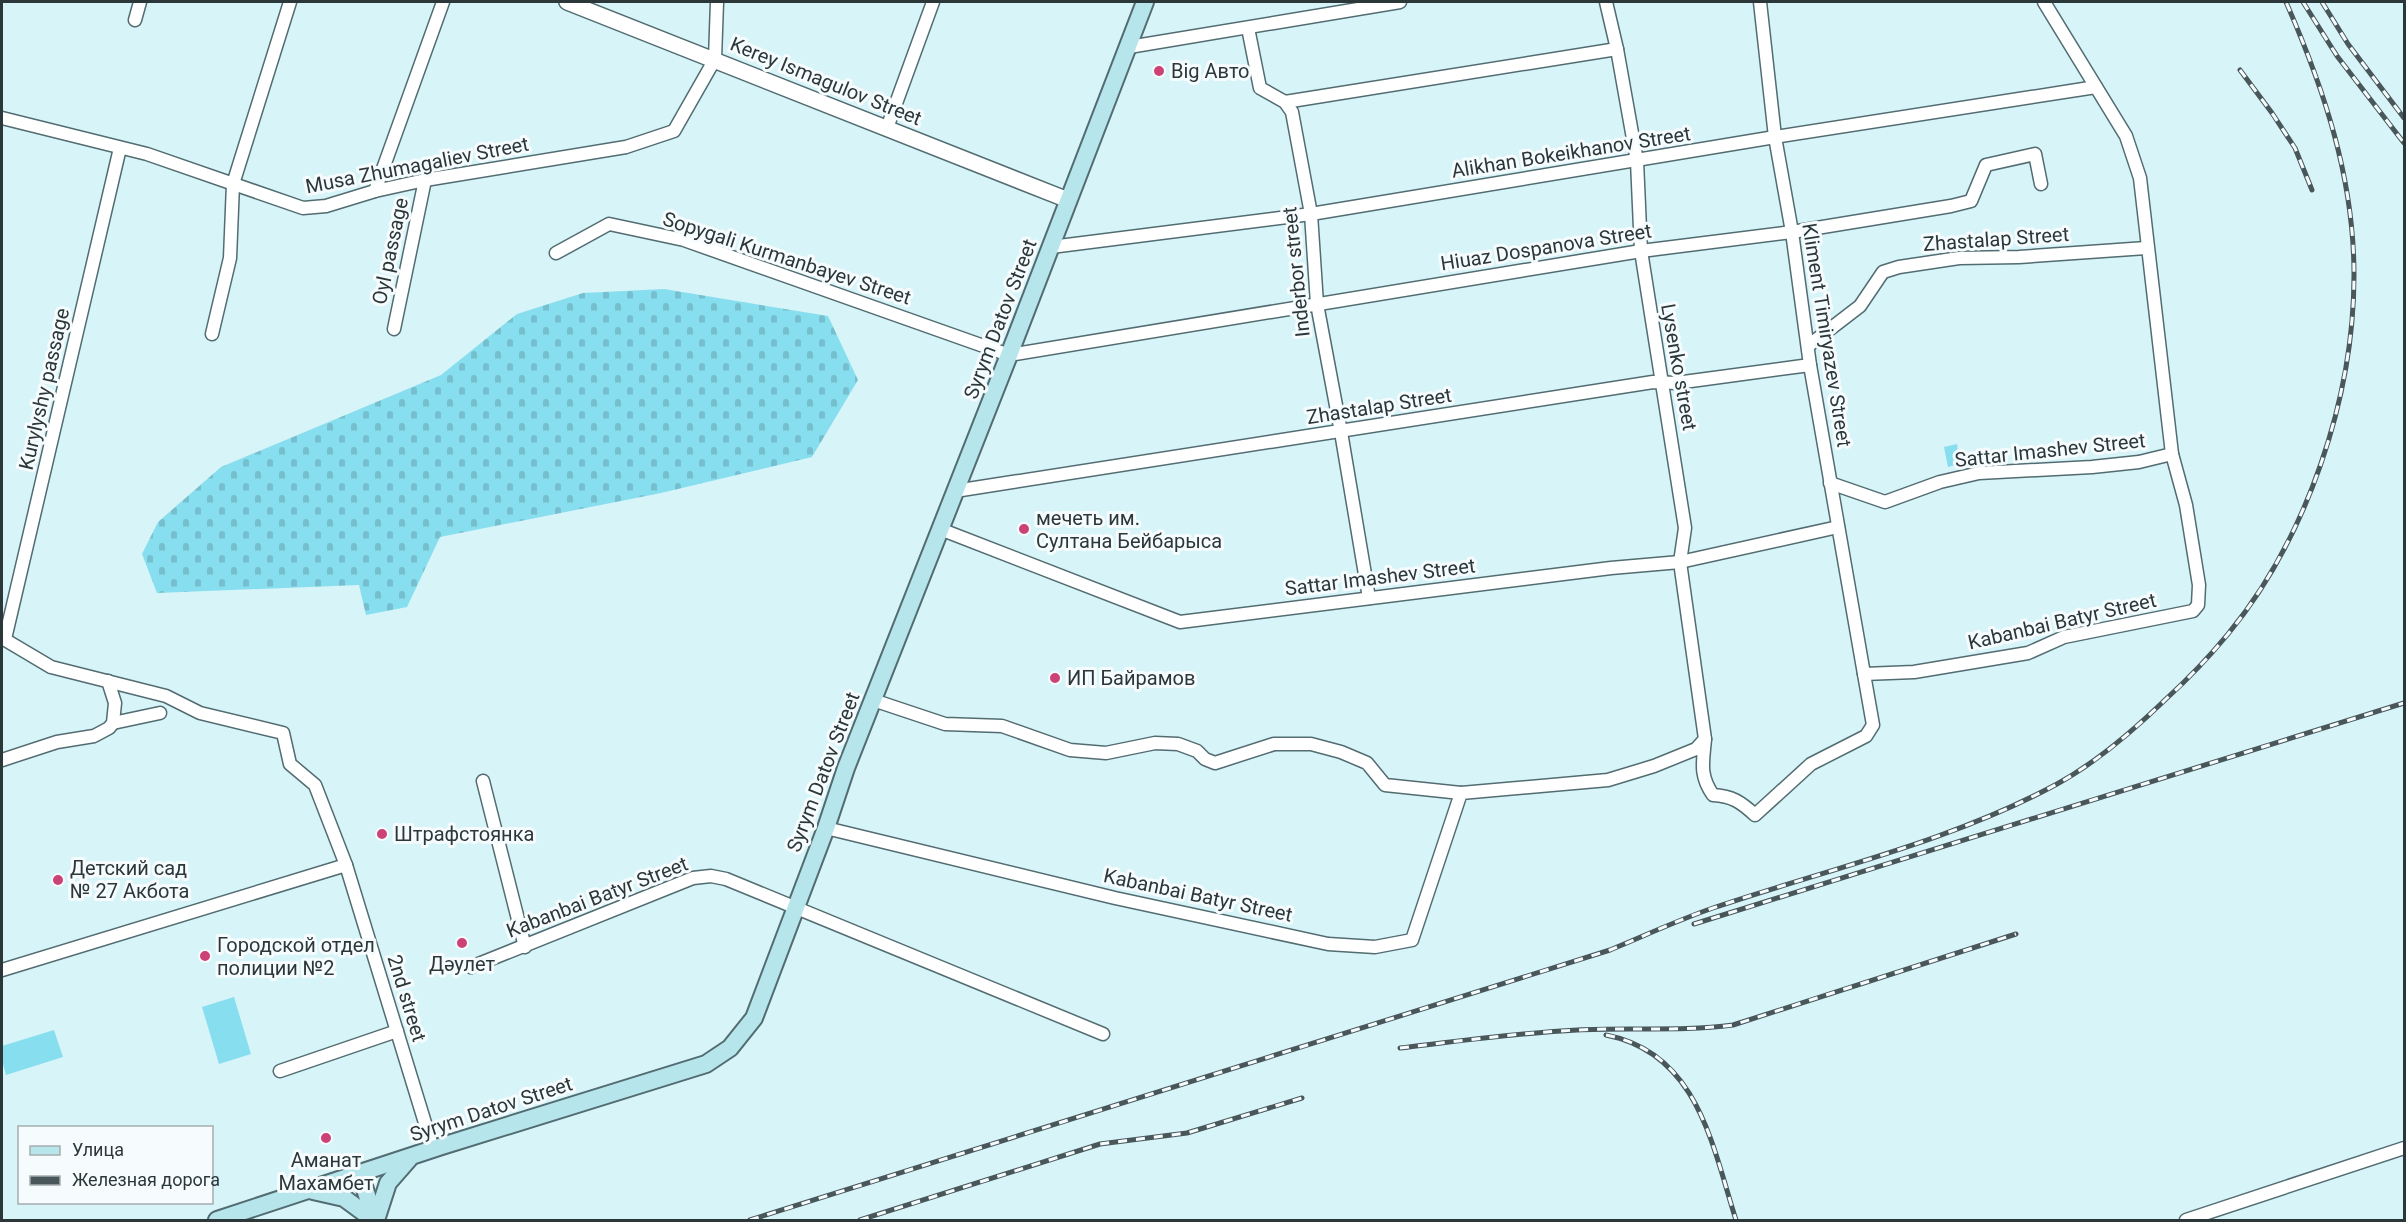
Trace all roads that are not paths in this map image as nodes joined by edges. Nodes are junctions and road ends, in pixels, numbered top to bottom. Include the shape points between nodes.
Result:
1 (140, 2) edge
2 (290, 2) edge
3 (443, 2) edge
4 (567, 2) edge
5 (717, 2) edge
6 (933, 2) edge
7 (1145, 2) edge
8 (1400, 2) edge
9 (1606, 2) edge
10 (1760, 2) edge
11 (2044, 2) edge
12 (135, 20) dead end
13 (1248, 28) junction
14 (1129, 47) junction
15 (1617, 49) junction
16 (715, 59) junction
17 (2096, 87) junction
18 (1285, 102) junction
19 (2, 118) edge
20 (887, 128) junction
21 (1775, 137) junction
22 (120, 148) junction
23 (1637, 161) junction
24 (425, 180) junction
25 (233, 184) junction
26 (2041, 184) dead end
27 (375, 191) junction
28 (1068, 200) junction
29 (1311, 214) junction
30 (1792, 232) junction
31 (1051, 247) junction
32 (2146, 248) junction
33 (1641, 251) junction
34 (556, 253) dead end
35 (1317, 304) junction
36 (394, 329) dead end
37 (212, 334) dead end
38 (1808, 346) junction
39 (1010, 355) junction
40 (1810, 365) junction
41 (1663, 382) junction
42 (1341, 432) junction
43 (2172, 454) junction
44 (1830, 483) junction
45 (955, 491) junction
46 (1838, 527) junction
47 (940, 529) junction
48 (1680, 562) junction
49 (1369, 598) junction
50 (3, 638) edge
51 (1864, 674) junction
52 (108, 681) junction
53 (873, 700) junction
54 (160, 713) dead end
55 (113, 723) junction
56 (1705, 739) junction
57 (2, 760) edge
58 (483, 781) dead end
59 (1461, 794) junction
60 (826, 828) junction
61 (346, 865) junction
62 (795, 909) junction
63 (525, 947) junction
64 (471, 967) dead end
65 (2, 970) edge
66 (397, 1030) junction
67 (1103, 1034) dead end
68 (280, 1071) dead end
69 (2404, 1148) edge
70 (433, 1149) junction
71 (411, 1156) junction
72 (360, 1174) junction
73 (312, 1190) junction
74 (217, 1221) edge
75 (375, 1221) edge
76 (2186, 1221) edge

1 - 12 street
2 - 25 street
3 - 27 street
4 - 16 street, Kerey Ismagulov Street
5 - 16 street, Musa Zhumagaliev Street
6 - 20 street
7 - 14 main road, Syrym Datov Street
8 - 13 street
9 - 15 street, Lysenko street
10 - 21 street, Kliment Timiryazev Street
11 - 17 street
13 - 14 street
13 - 18 street via 1260,88
14 - 28 main road, Syrym Datov Street
15 - 18 street
15 - 23 street, Lysenko street
16 - 20 street, Kerey Ismagulov Street
16 - 24 street, Musa Zhumagaliev Street via 674,131 626,147
17 - 21 street, Alikhan Bokeikhanov Street
17 - 32 street via 2126,136 2140,178
18 - 29 street, Inderbor street via 1292,111
19 - 22 street, Musa Zhumagaliev Street
20 - 28 street, Kerey Ismagulov Street
21 - 23 street, Alikhan Bokeikhanov Street
21 - 30 street, Kliment Timiryazev Street
22 - 25 street, Musa Zhumagaliev Street
22 - 50 street, Kurylyshy passage
23 - 29 street, Alikhan Bokeikhanov Street
23 - 33 street, Lysenko street
24 - 27 street, Musa Zhumagaliev Street
24 - 36 street, Oyl passage
25 - 27 street, Musa Zhumagaliev Street via 303,208 326,206
25 - 37 street via 230,258
26 - 30 street, Hiuaz Dospanova Street via 2035,154 2005,159 1986,165 1971,201
28 - 31 main road, Syrym Datov Street
29 - 31 street, Alikhan Bokeikhanov Street
29 - 35 street, Inderbor street
30 - 33 street, Hiuaz Dospanova Street
30 - 38 street, Kliment Timiryazev Street
31 - 39 main road, Syrym Datov Street
32 - 38 street, Zhastalap Street via 1959,258 1899,267 1883,272 1860,306
32 - 43 street
33 - 35 street, Hiuaz Dospanova Street
33 - 41 street, Lysenko street
34 - 39 street, Sopygali Kurmanbayev Street via 609,224 684,240
35 - 39 street, Hiuaz Dospanova Street
35 - 42 street, Inderbor street
38 - 40 street, Kliment Timiryazev Street
39 - 45 main road, Syrym Datov Street
40 - 41 street, Zhastalap Street
40 - 44 street, Kliment Timiryazev Street
41 - 42 street, Zhastalap Street
41 - 48 street, Lysenko street via 1684,528
42 - 45 street, Zhastalap Street
42 - 49 street, Inderbor street
43 - 44 street, Sattar Imashev Street via 2092,467 1979,473 1885,502
43 - 51 street, Kabanbai Batyr Street via 2186,505 2199,585 2198,606 2193,611 2064,637 2028,653 1914,672
44 - 46 street, Kliment Timiryazev Street
45 - 47 main road, Syrym Datov Street
46 - 48 street, Sattar Imashev Street
46 - 51 street, Kliment Timiryazev Street
47 - 49 street, Sattar Imashev Street via 1180,622
47 - 53 main road, Syrym Datov Street
48 - 49 street, Sattar Imashev Street
48 - 56 street, Lysenko street
50 - 52 street via 51,667
51 - 56 street via 1873,725 1866,736 1811,764 1755,814 1741,801 1713,795 1704,782
52 - 55 street via 115,704
52 - 61 street, 2nd street via 166,696 200,713 283,733 290,764 315,785
53 - 59 street via 945,724 1002,726 1070,750 1106,753 1155,743 1178,744 1215,763 1274,744 1311,744 1367,763 1385,785
53 - 60 main road, Syrym Datov Street
54 - 55 street
55 - 57 street via 94,736 57,742
56 - 59 street via 1696,749 1608,780
58 - 63 street
59 - 60 street, Kabanbai Batyr Street via 1412,940 1375,947 1329,944 1115,898
60 - 62 main road, Syrym Datov Street
61 - 65 street
61 - 66 street, 2nd street
62 - 63 street, Kabanbai Batyr Street via 726,879 693,878
62 - 67 street, Kabanbai Batyr Street
62 - 70 main road, Syrym Datov Street via 754,1018 730,1048 706,1064
63 - 64 street, Kabanbai Batyr Street
66 - 68 street
66 - 70 street, 2nd street
69 - 76 street
70 - 71 main road, Syrym Datov Street
71 - 72 main road, Syrym Datov Street
71 - 75 main road via 388,1183
72 - 73 main road, Syrym Datov Street
72 - 75 main road
73 - 74 main road, Syrym Datov Street
73 - 75 main road via 344,1198

